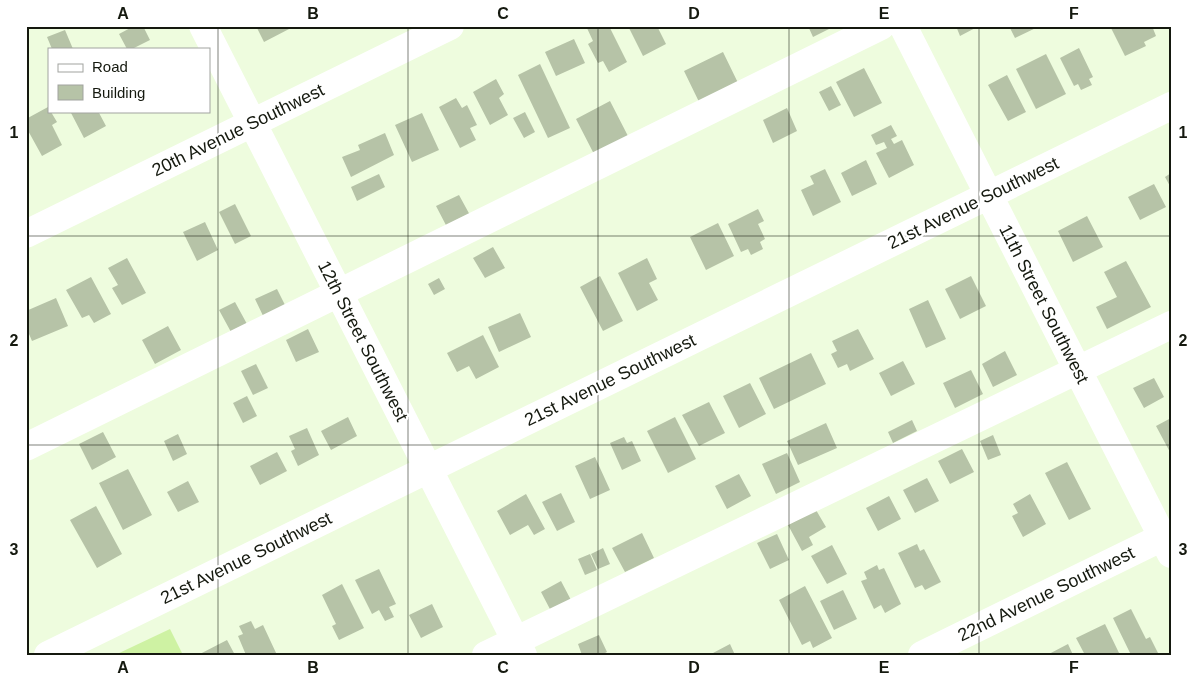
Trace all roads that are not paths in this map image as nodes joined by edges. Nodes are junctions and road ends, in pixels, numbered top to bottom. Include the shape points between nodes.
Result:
1 (203, 26) edge
2 (450, 26) edge
3 (881, 26) edge
4 (903, 26) edge
5 (1171, 106) edge
6 (252, 123) junction
7 (989, 195) junction
8 (26, 234) edge
9 (339, 293) junction
10 (1171, 325) edge
11 (1078, 370) junction
12 (26, 447) edge
13 (428, 469) junction
14 (1168, 542) edge
15 (520, 647) edge
16 (48, 655) edge
17 (486, 655) edge
18 (922, 655) edge

1 - 6 street, 12th Street Southwest
2 - 6 street, 20th Avenue Southwest
3 - 9 street
4 - 7 street, 11th Street Southwest
5 - 7 street, 21st Avenue Southwest
6 - 8 street, 20th Avenue Southwest
6 - 9 street, 12th Street Southwest
7 - 11 street, 11th Street Southwest
7 - 13 street, 21st Avenue Southwest
9 - 12 street
9 - 13 street, 12th Street Southwest
10 - 11 street
11 - 14 street, 11th Street Southwest
11 - 15 street
13 - 15 street, 12th Street Southwest
13 - 16 street, 21st Avenue Southwest
14 - 18 street, 22nd Avenue Southwest
15 - 17 street

